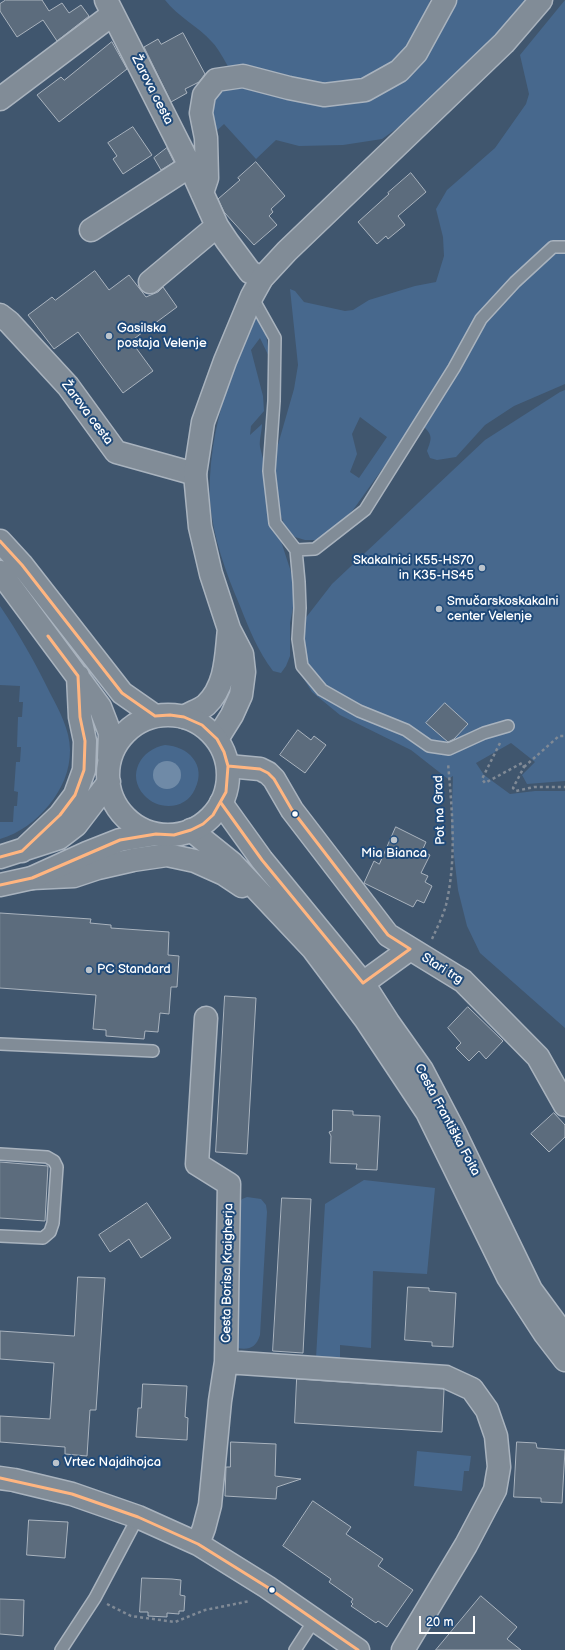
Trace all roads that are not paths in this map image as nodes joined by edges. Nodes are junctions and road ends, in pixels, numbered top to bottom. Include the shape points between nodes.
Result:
1 (445, 0) edge
2 (541, 0) edge
3 (110, 7) edge
4 (0, 99) edge
5 (190, 166) junction
6 (202, 193) junction
7 (217, 226) junction
8 (91, 230) dead end
9 (565, 247) edge
10 (150, 282) dead end
11 (257, 287) junction
12 (0, 315) edge
13 (195, 474) junction
14 (0, 541) edge
15 (296, 550) junction
16 (0, 572) edge
17 (229, 629) junction
18 (78, 676) junction
19 (155, 716) junction
20 (184, 717) junction
21 (508, 726) dead end
22 (217, 739) junction
23 (228, 766) junction
24 (109, 772) junction
25 (221, 803) junction
26 (191, 830) junction
27 (156, 834) junction
28 (22, 851) junction
29 (0, 857) edge
30 (32, 878) junction
31 (0, 885) edge
32 (272, 905) junction
33 (417, 953) junction
34 (363, 983) junction
35 (206, 1018) dead end
36 (0, 1044) edge
37 (153, 1051) dead end
38 (565, 1105) edge
39 (0, 1154) edge
40 (0, 1236) edge
41 (565, 1336) edge
42 (565, 1360) edge
43 (226, 1362) junction
44 (0, 1478) edge
45 (138, 1517) junction
46 (198, 1544) junction
47 (315, 1620) junction
48 (60, 1650) edge
49 (295, 1650) edge
50 (358, 1650) edge
51 (403, 1650) edge

1 - 6 street via 416,54 400,71 365,90 324,95 242,76 216,80 204,95 201,113 206,138 207,178
2 - 11 street via 504,43 287,252
3 - 4 street, Žarova cesta
3 - 5 street, Žarova cesta
5 - 6 street, Žarova cesta
5 - 8 street
6 - 7 street, Žarova cesta
7 - 10 street
7 - 11 street, Žarova cesta via 250,272
9 - 15 lane via 553,247 515,282 481,319 454,368 365,510 315,549
11 - 13 street via 225,361 203,422
11 - 15 lane via 275,338 269,471 275,523
12 - 13 street, Žarova cesta via 68,386 116,452
13 - 17 street via 200,527 211,574
14 - 19 street via 22,564 122,693
15 - 21 lane via 300,595 298,639 302,666 322,690 359,710 406,730 429,746 449,749 484,733
16 - 18 street
17 - 20 street via 225,671 217,690 205,705
17 - 22 street via 242,654 244,672 241,695
18 - 24 street via 100,707 110,734
18 - 28 street via 80,717 85,741 84,770 75,795 60,815
19 - 20 street
19 - 24 street via 142,720 121,738 114,750
20 - 22 street via 202,725
22 - 23 street
23 - 25 street via 226,792
23 - 33 street, Stari trg via 260,769 268,773 292,810 388,934
24 - 27 street via 114,800 124,815 139,827
24 - 28 street via 76,825 59,838
25 - 26 street via 203,824
25 - 34 street, Cesta Františka Foita via 262,860
26 - 27 street via 174,834
26 - 32 street, Cesta Františka Foita via 232,863
27 - 30 street via 120,840
28 - 29 street
30 - 31 street
30 - 32 street, Cesta Františka Foita via 74,876 133,860 167,855 195,861 224,874
32 - 42 street, Cesta Františka Foita via 313,949 366,1020 426,1112 508,1278
33 - 34 street
33 - 38 street, Stari trg via 464,981 538,1057
34 - 41 street, Cesta Františka Foita via 422,1070 531,1290
35 - 43 street, Cesta Borisa Kraigherja via 197,1164 230,1184
36 - 37 lane
39 - 40 lane via 47,1156 57,1167 53,1223 50,1232 43,1238
43 - 46 street, Cesta Borisa Kraigherja via 210,1505
43 - 51 street via 446,1377 472,1390 487,1410 497,1444 499,1467 495,1490 466,1545
44 - 45 street via 72,1494
45 - 46 street
45 - 48 lane via 95,1598
46 - 47 street
47 - 49 lane
47 - 50 street

